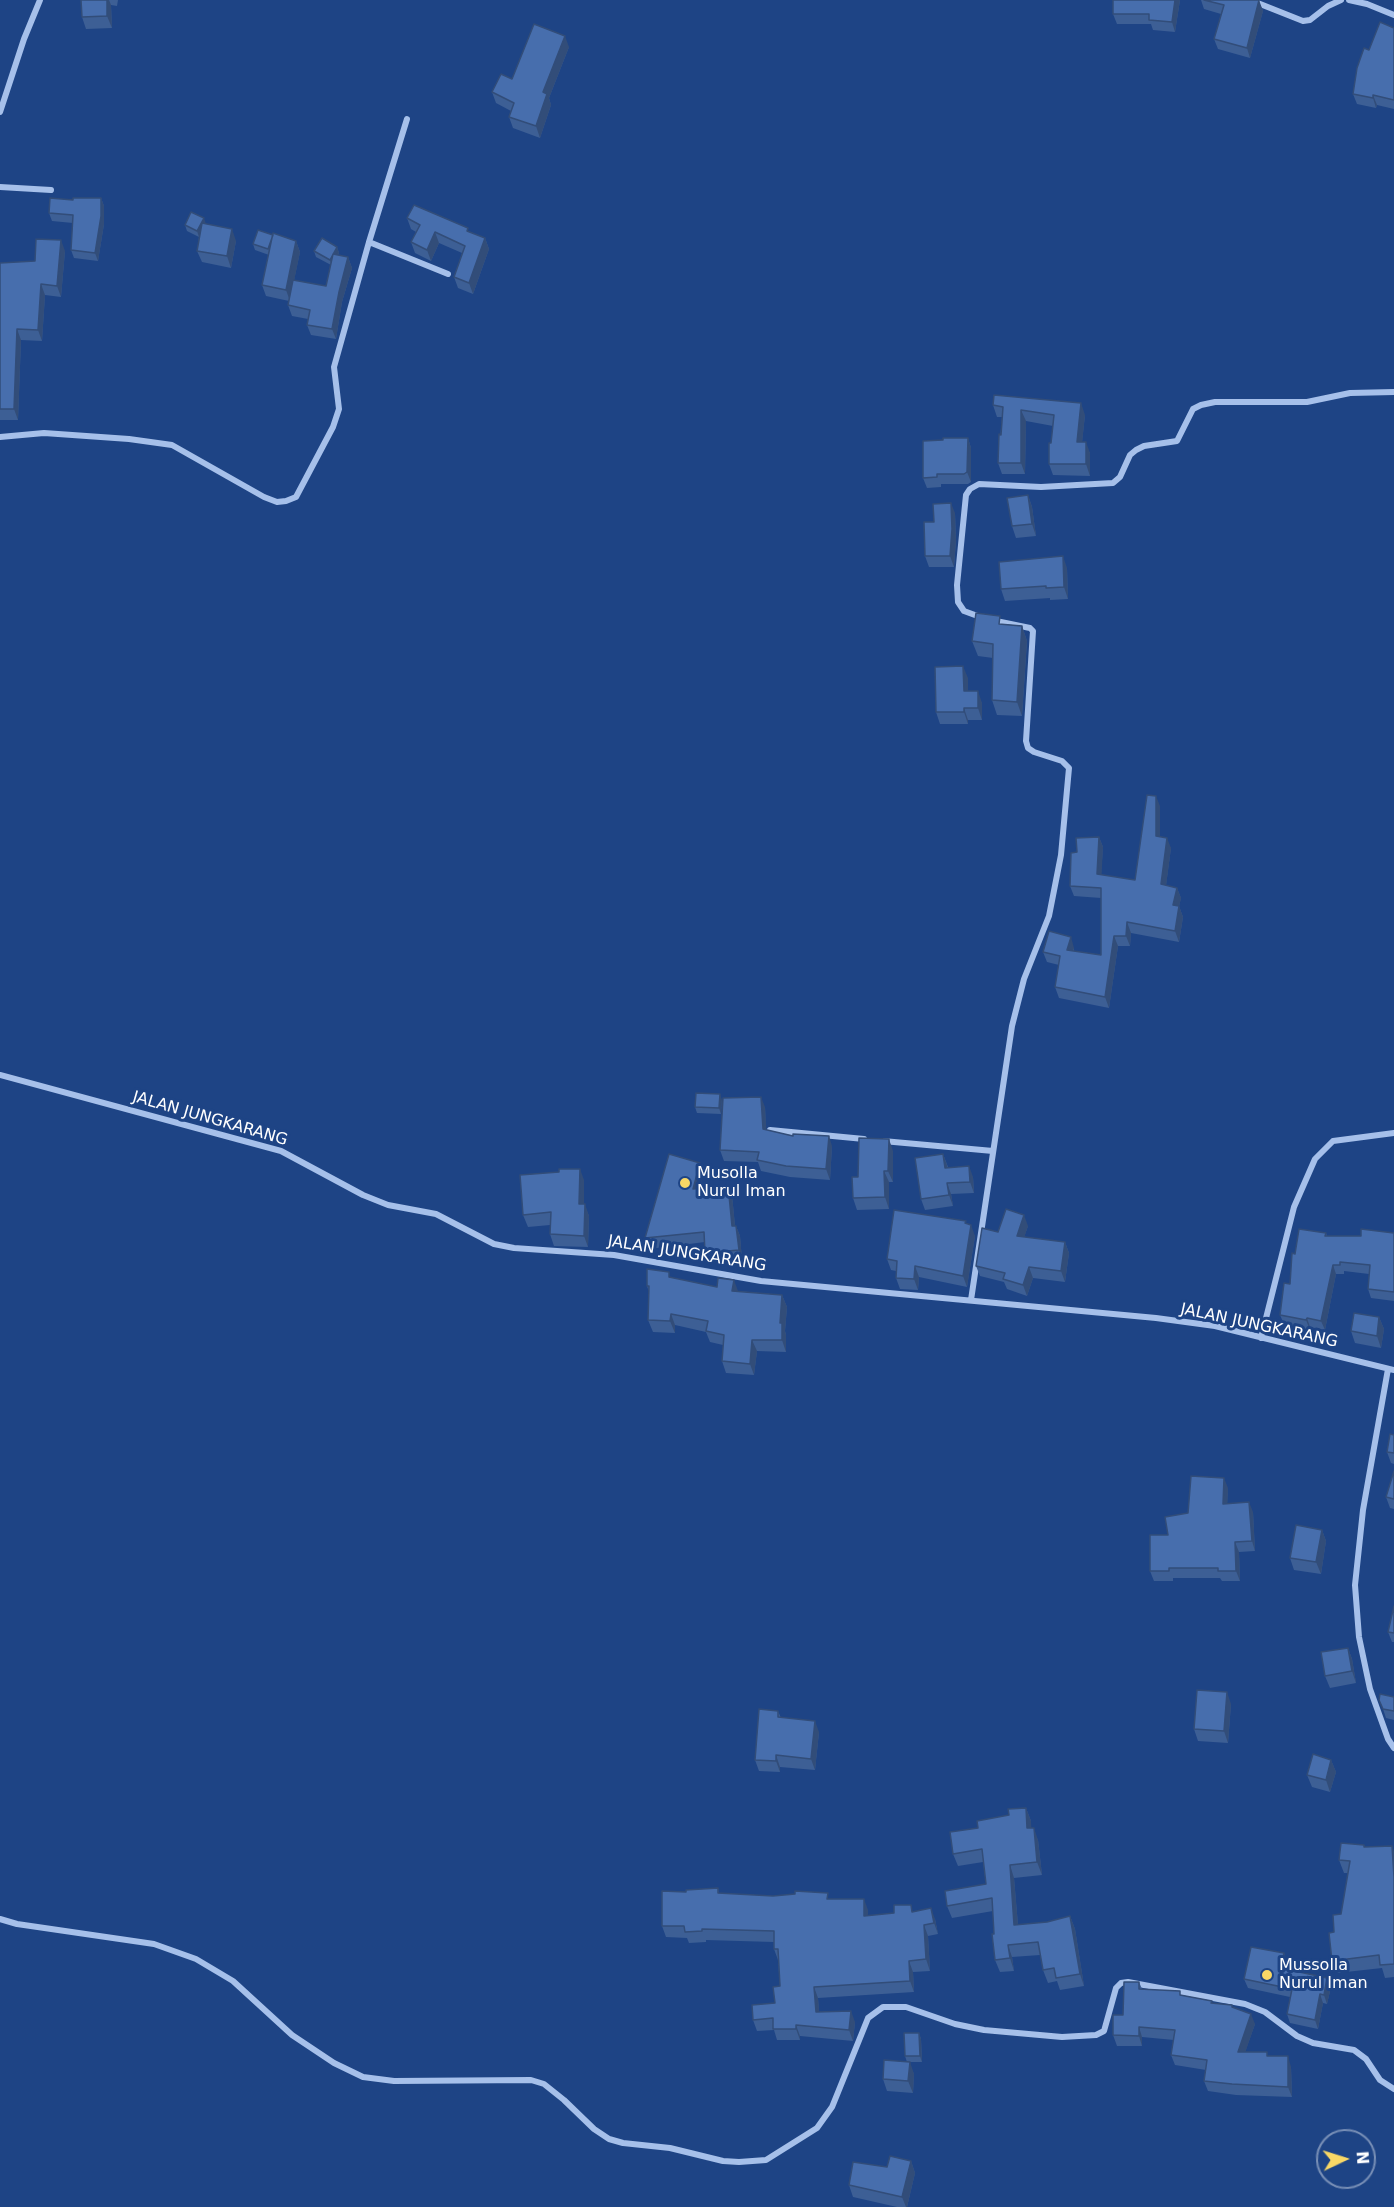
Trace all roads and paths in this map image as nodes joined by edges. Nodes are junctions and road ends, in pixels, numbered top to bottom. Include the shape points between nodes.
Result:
1 (40, 0) edge
2 (1250, 0) edge
3 (1341, 0) edge
4 (1349, 0) edge
5 (1394, 15) edge
6 (0, 112) edge
7 (408, 119) dead end
8 (0, 187) edge
9 (51, 190) dead end
10 (369, 242) junction
11 (448, 274) dead end
12 (1394, 392) edge
13 (0, 437) edge
14 (0, 1075) edge
15 (770, 1130) edge
16 (1394, 1133) edge
17 (993, 1151) junction
18 (971, 1300) junction
19 (1262, 1338) junction
20 (1391, 1370) edge
21 (1394, 1748) edge
22 (0, 1919) edge
23 (1394, 2089) edge

1 - 6 street
2 - 3 street via 1303,21
4 - 5 street
7 - 10 street
8 - 9 street
10 - 11 street
10 - 13 street via 334,367 339,409 296,497 277,502 264,497 172,444 44,433
12 - 17 street via 1350,393 1307,402 1201,405 1193,409 1177,441 1136,450 1113,483 1041,487 979,484 966,495 958,603 972,615 1033,631 1026,741 1034,752 1062,761 1069,768 1061,855 1049,916 1024,979 1012,1026
14 - 18 street, JALAN JUNGKARANG via 281,1151 363,1195 388,1205 436,1214 494,1244 614,1255 761,1281
15 - 17 street
16 - 19 street via 1333,1141 1315,1159 1294,1207
17 - 18 street
18 - 19 street, JALAN JUNGKARANG via 1156,1318 1215,1326
19 - 20 street, JALAN JUNGKARANG
20 - 21 street via 1363,1510 1356,1585 1359,1637 1370,1689
22 - 23 street via 154,1944 196,1959 233,1982 292,2035 363,2077 531,2080 544,2084 609,2139 723,2161 766,2160 817,2128 832,2107 868,2018 883,2007 906,2007 984,2030 1062,2037 1096,2034 1104,2031 1116,1988 1128,1982 1245,2004 1265,2012 1305,2040 1354,2050 1366,2059 1380,2080

